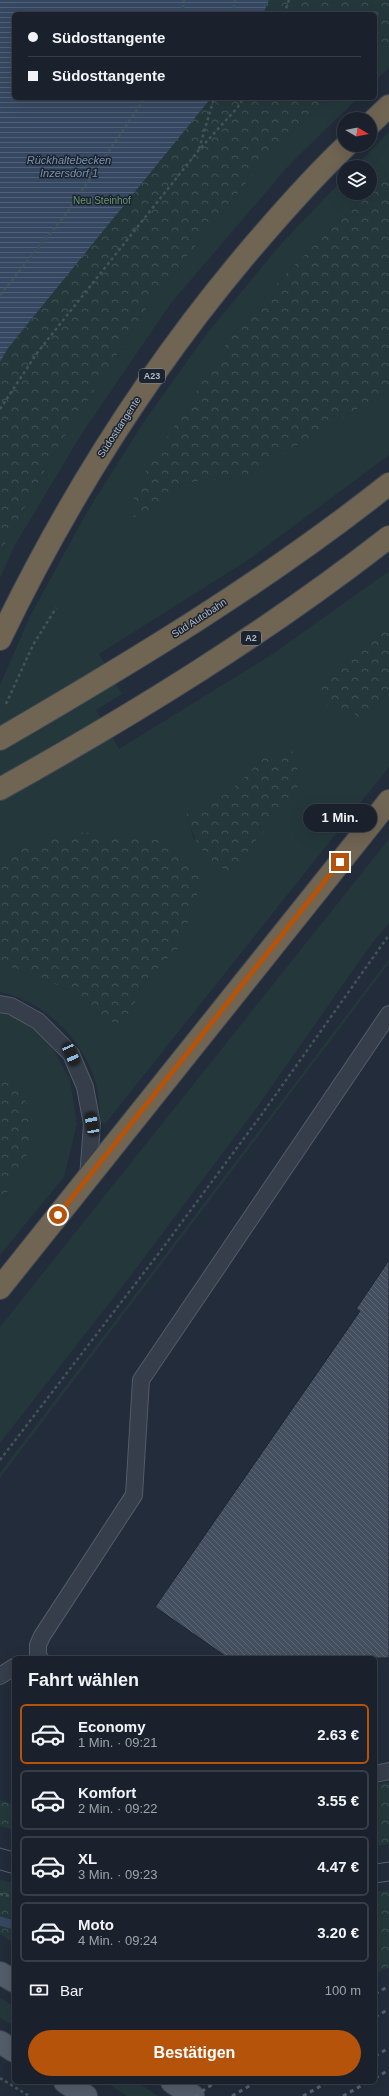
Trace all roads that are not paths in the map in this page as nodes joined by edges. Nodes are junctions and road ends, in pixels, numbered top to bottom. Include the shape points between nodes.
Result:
1 (389, 106) edge
2 (377, 117) edge
3 (341, 152) edge
4 (389, 484) edge
5 (389, 537) edge
6 (0, 639) edge
7 (0, 739) edge
8 (0, 789) edge
9 (389, 801) edge
10 (0, 1004) edge
11 (389, 1014) edge
12 (88, 1178) junction
13 (0, 1288) edge
14 (36, 1656) edge
15 (12, 1668) edge
16 (0, 1676) edge
17 (389, 1771) edge
18 (377, 1774) edge
19 (0, 1973) edge
20 (12, 1981) edge
21 (0, 2042) edge
22 (12, 2050) edge
23 (68, 2084) edge
24 (175, 2084) edge
25 (86, 2096) edge
26 (192, 2096) edge

1 - 2 highway
3 - 6 highway, Südosttangente / A23 via 278,217 220,286 159,367 67,509
4 - 7 highway, Süd Autobahn via 350,516 220,606
5 - 8 highway, A2 via 248,640 107,730
9 - 12 highway
10 - 12 lane via 11,1006 38,1021 71,1054 85,1087 92,1124
11 - 14 lane via 141,1380 134,1495 42,1636
12 - 13 highway
15 - 16 lane
17 - 18 lane
19 - 20 main road
21 - 22 main road
23 - 25 main road
24 - 26 main road

